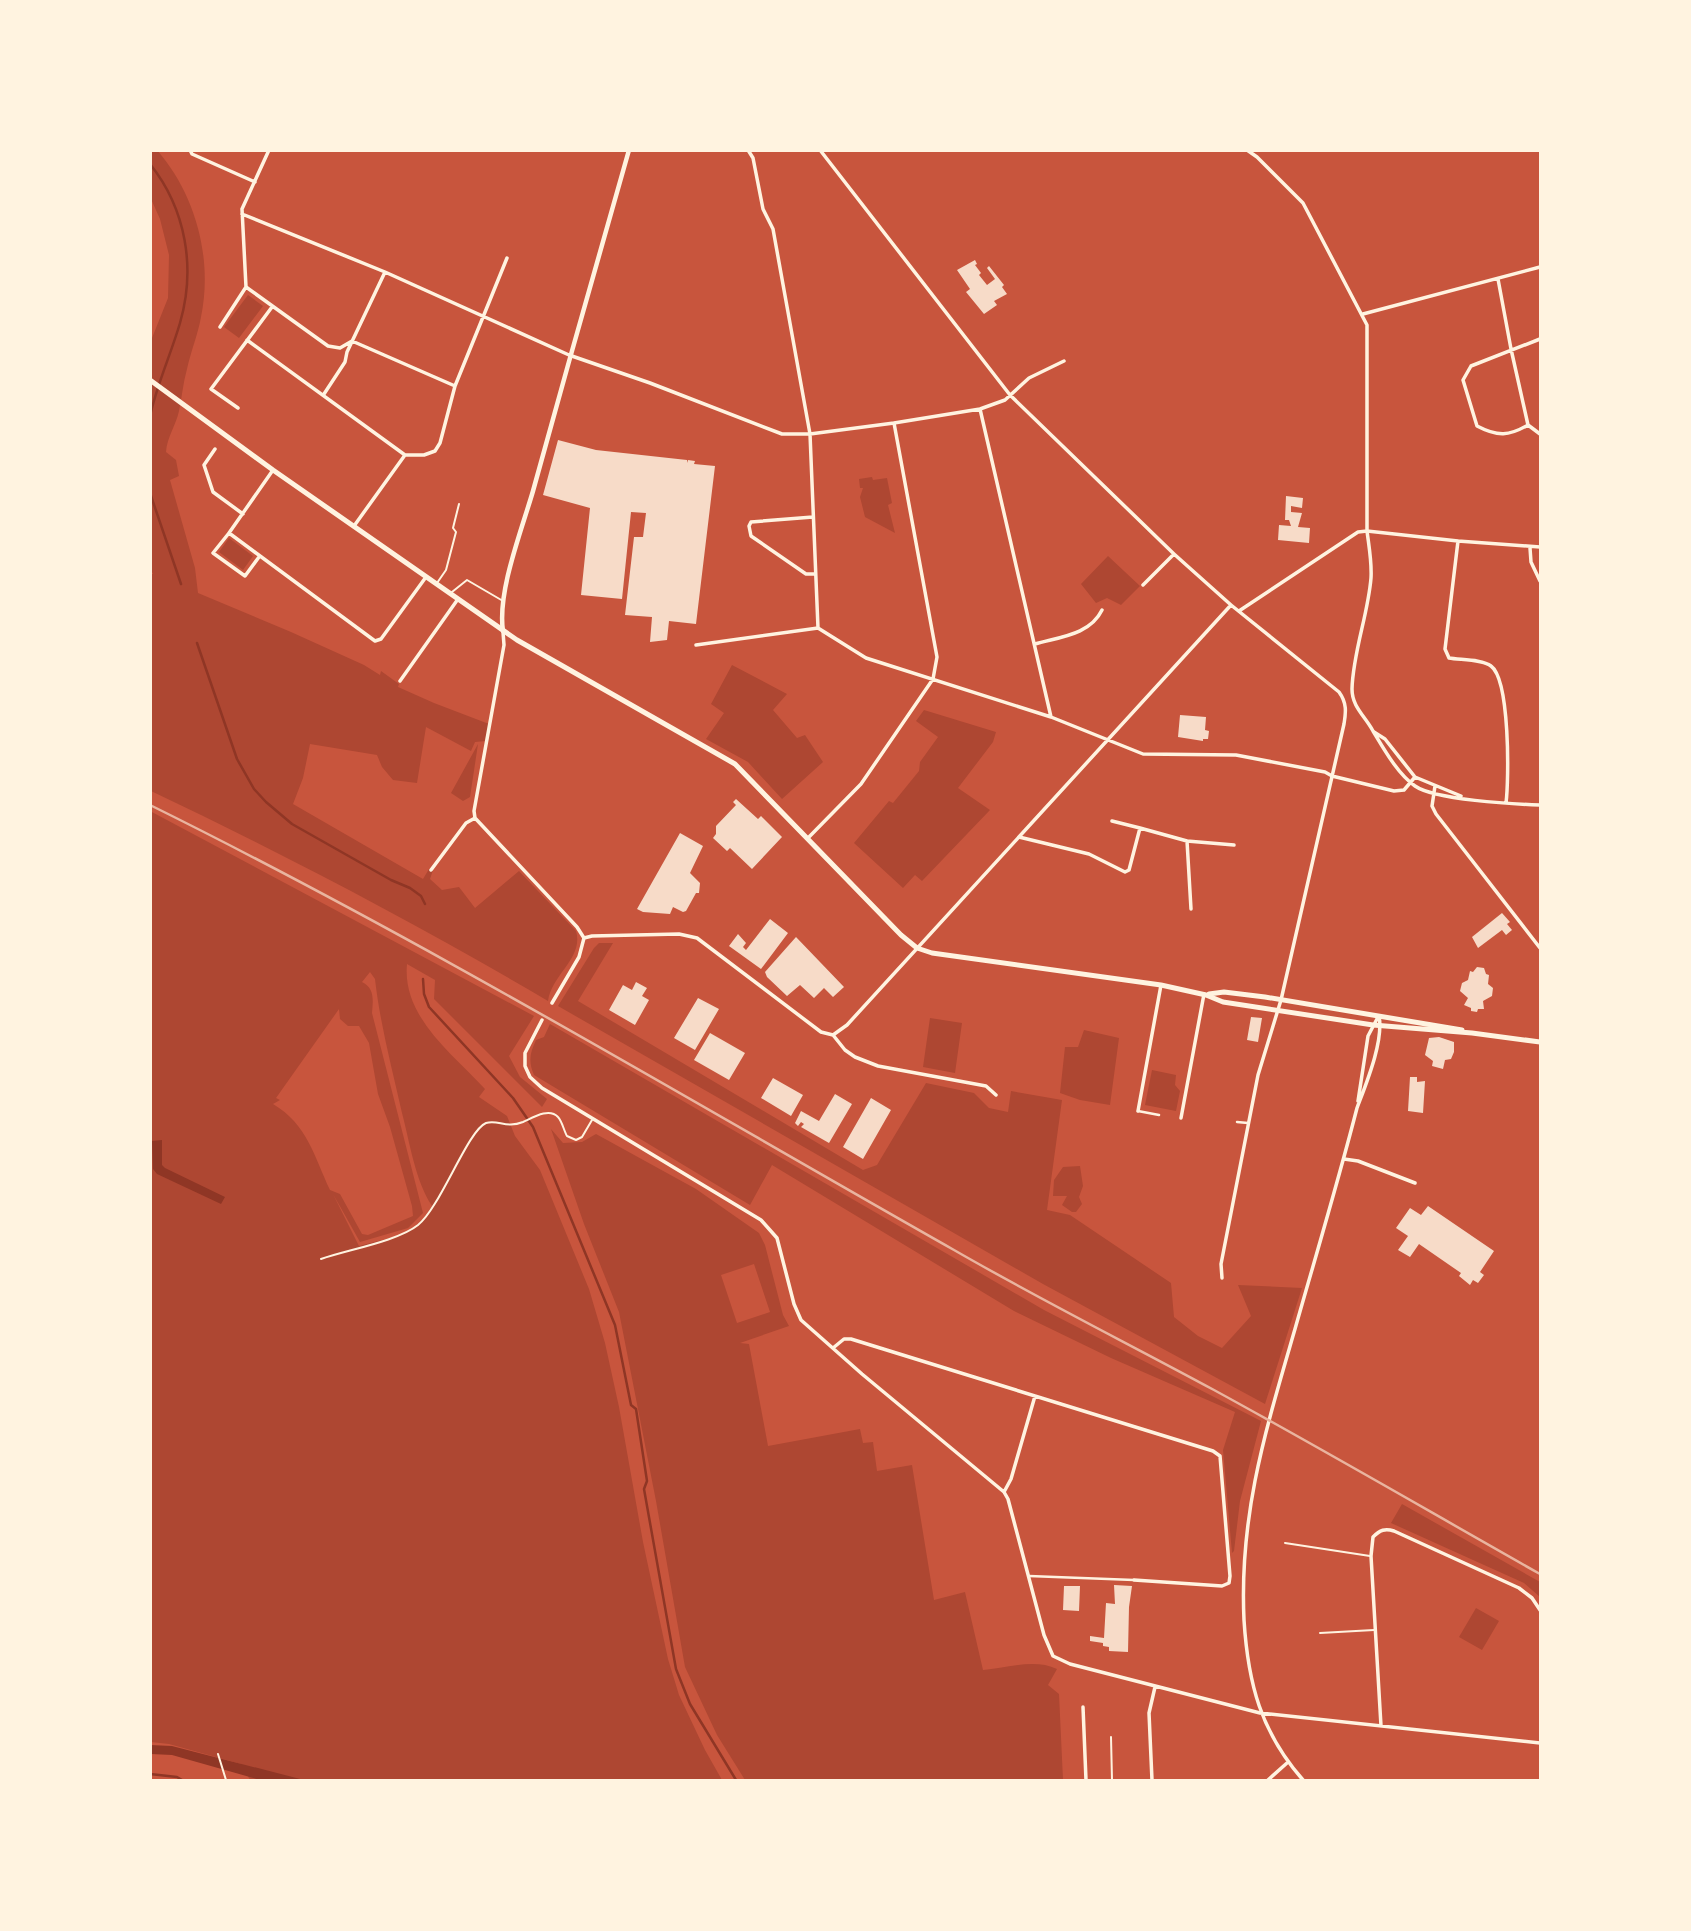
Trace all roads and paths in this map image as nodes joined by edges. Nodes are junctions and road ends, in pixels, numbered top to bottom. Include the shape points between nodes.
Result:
1 (190, 150) edge
2 (269, 150) edge
3 (629, 150) edge
4 (748, 150) edge
5 (820, 150) edge
6 (1247, 150) edge
7 (255, 182) junction
8 (242, 214) junction
9 (507, 258) dead end
10 (1541, 267) edge
11 (385, 272) junction
12 (1498, 279) junction
13 (246, 287) junction
14 (272, 307) junction
15 (1363, 314) junction
16 (484, 316) junction
17 (220, 327) dead end
18 (1541, 339) edge
19 (247, 340) junction
20 (352, 341) junction
21 (1511, 349) junction
22 (569, 355) junction
23 (1064, 361) dead end
24 (150, 380) edge
25 (455, 386) junction
26 (324, 394) junction
27 (1010, 395) junction
28 (238, 408) dead end
29 (980, 409) junction
30 (894, 423) junction
31 (1528, 425) junction
32 (810, 434) junction
33 (1541, 434) edge
34 (215, 449) dead end
35 (405, 455) junction
36 (273, 470) junction
37 (459, 504) dead end
38 (243, 514) junction
39 (813, 517) junction
40 (354, 526) junction
41 (1367, 531) junction
42 (229, 533) junction
43 (1458, 541) junction
44 (1541, 547) edge
45 (1530, 548) junction
46 (1174, 554) junction
47 (259, 557) junction
48 (816, 574) junction
49 (426, 577) junction
50 (1541, 581) edge
51 (436, 584) junction
52 (1143, 585) dead end
53 (450, 594) junction
54 (458, 599) junction
55 (504, 601) junction
56 (1231, 605) junction
57 (1102, 610) dead end
58 (1239, 611) junction
59 (818, 628) junction
60 (503, 631) junction
61 (1035, 644) junction
62 (696, 645) dead end
63 (933, 679) junction
64 (400, 681) dead end
65 (1051, 717) junction
66 (1373, 731) junction
67 (1107, 739) junction
68 (1332, 776) junction
69 (1415, 777) junction
70 (1411, 783) junction
71 (1435, 786) junction
72 (1433, 794) junction
73 (1463, 797) junction
74 (1506, 803) junction
75 (1541, 805) edge
76 (475, 818) junction
77 (1112, 821) dead end
78 (1140, 828) junction
79 (1019, 837) junction
80 (808, 838) junction
81 (1187, 841) junction
82 (1234, 845) dead end
83 (431, 870) dead end
84 (1191, 909) dead end
85 (584, 938) junction
86 (917, 948) junction
87 (1541, 948) edge
88 (1161, 985) junction
89 (1205, 994) junction
90 (1281, 1000) junction
91 (552, 1003) dead end
92 (1277, 1011) junction
93 (1380, 1016) junction
94 (542, 1020) dead end
95 (1373, 1025) junction
96 (1381, 1026) junction
97 (1472, 1033) junction
98 (833, 1035) junction
99 (1541, 1042) edge
100 (996, 1095) dead end
101 (1357, 1108) junction
102 (1138, 1111) joint
103 (1159, 1115) dead end
104 (1181, 1118) dead end
105 (592, 1119) junction
106 (1237, 1122) dead end
107 (1248, 1123) junction
108 (1344, 1159) junction
109 (1415, 1183) dead end
110 (321, 1259) dead end
111 (1222, 1278) dead end
112 (833, 1348) junction
113 (1035, 1396) junction
114 (1004, 1492) junction
115 (1285, 1543) dead end
116 (1371, 1556) junction
117 (1029, 1576) junction
118 (1134, 1580) joint
119 (1541, 1610) edge
120 (1375, 1630) junction
121 (1320, 1633) dead end
122 (1155, 1687) junction
123 (1083, 1707) dead end
124 (1261, 1713) junction
125 (1381, 1726) junction
126 (1111, 1737) dead end
127 (1541, 1743) edge
128 (218, 1754) dead end
129 (1287, 1763) junction
130 (226, 1780) edge
131 (1086, 1780) edge
132 (1112, 1780) edge
133 (1152, 1780) edge
134 (1268, 1780) edge
135 (1303, 1780) edge

1 - 7 street
2 - 7 street
3 - 22 street
4 - 32 street via 773,229
5 - 27 street
6 - 15 street via 1303,203
7 - 8 street
8 - 11 street
8 - 13 street
9 - 16 street
10 - 12 street
11 - 16 street
11 - 20 street
12 - 15 street
12 - 21 street
13 - 14 street
13 - 17 street
14 - 19 street
14 - 20 street via 328,346 340,348
15 - 41 street via 1367,325
16 - 22 street
16 - 25 street
18 - 21 street
19 - 26 street
19 - 28 street via 211,389
20 - 25 street
20 - 26 street via 345,362
21 - 31 street
21 - 31 street via 1471,366 1463,380 1477,426 1513,434
22 - 32 street via 782,434
22 - 55 street
23 - 27 street via 1029,378
24 - 36 main road
25 - 35 street via 435,451
26 - 35 street
27 - 29 street
27 - 46 street
29 - 30 street
29 - 61 street
30 - 32 street
30 - 63 street via 937,657
31 - 33 street
32 - 39 street
34 - 38 street via 204,465 214,492
35 - 40 street
36 - 38 street
36 - 40 main road
37 - 51 lane via 446,570
38 - 42 street
39 - 48 street
39 - 48 street via 751,522 749,527 751,536 806,574
40 - 49 main road
41 - 43 street
41 - 58 street via 1358,532
41 - 66 street via 1371,580 1353,680 1354,704
42 - 47 street
42 - 47 street via 213,554 245,576
43 - 45 street
43 - 74 street via 1445,649 1448,658 1489,664 1499,676 1508,758
44 - 45 street
45 - 50 street
46 - 52 street
46 - 56 street
47 - 49 street via 375,641
48 - 59 street
49 - 51 main road
51 - 53 main road
53 - 54 main road
53 - 55 lane via 467,580
54 - 60 main road
54 - 64 street
55 - 60 street
56 - 58 street
56 - 67 street
57 - 61 street via 1096,622 1083,631
58 - 68 street via 1339,692 1345,702
59 - 62 street
59 - 63 street via 866,658
60 - 76 street
60 - 80 main road via 728,760
61 - 65 street
63 - 65 street
63 - 80 street via 861,784
65 - 67 street
66 - 69 street
66 - 70 street
67 - 68 street via 1143,754 1236,755
67 - 79 street
68 - 70 street via 1394,791
68 - 90 street
69 - 70 street
69 - 71 street
70 - 72 street
71 - 72 street
71 - 73 street
72 - 73 street
72 - 87 street via 1436,814
73 - 74 street
74 - 75 street
76 - 83 street via 466,823
76 - 85 street
77 - 78 street
78 - 79 street via 1125,872 1089,853
78 - 81 street
79 - 86 street
80 - 86 main road
81 - 82 street
81 - 84 street
85 - 91 street via 579,957
85 - 98 street via 672,934 696,938 821,1032
86 - 88 main road
86 - 98 street
88 - 89 main road
88 - 102 street
89 - 90 main road
89 - 92 main road via 1223,1002
89 - 104 street
90 - 92 street
90 - 93 main road
92 - 95 main road
92 - 107 street
93 - 95 street
93 - 96 street
93 - 97 main road
94 - 105 street via 525,1053 530,1077
95 - 96 main road
95 - 101 street
96 - 97 main road
96 - 101 street
97 - 99 main road
98 - 100 street via 855,1057 878,1066 986,1086
101 - 108 street
102 - 103 street
105 - 110 lane via 576,1140 567,1136 555,1114 508,1126 489,1122 480,1127 418,1225
105 - 112 street via 771,1229 781,1248 801,1320
106 - 107 street
107 - 111 street
108 - 109 street
108 - 124 street via 1250,1501 1242,1572 1251,1685
112 - 113 street via 851,1339
112 - 114 street
113 - 114 street
113 - 118 street via 1220,1456 1229,1583
114 - 117 street
115 - 116 lane
116 - 119 street via 1373,1537 1386,1529 1394,1531 1520,1588
116 - 120 street
117 - 118 street
117 - 122 street via 1054,1656
120 - 121 lane
120 - 125 street
122 - 124 street
122 - 133 street via 1149,1713
123 - 131 street
124 - 125 street
124 - 129 street
125 - 127 street
126 - 132 lane
128 - 130 path
129 - 134 street
129 - 135 street

